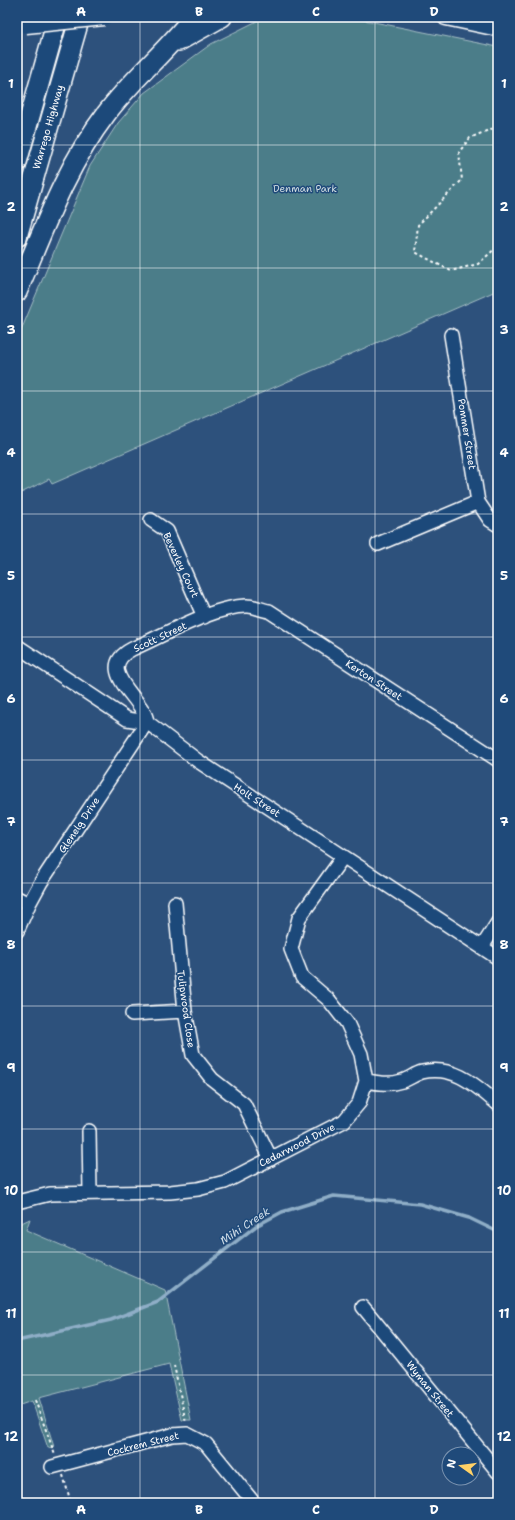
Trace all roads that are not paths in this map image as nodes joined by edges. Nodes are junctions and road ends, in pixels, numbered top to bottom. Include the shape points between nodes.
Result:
1 (58, 17) edge
2 (80, 17) edge
3 (104, 17) edge
4 (194, 17) edge
5 (222, 17) edge
6 (451, 18) edge
7 (20, 26) edge
8 (498, 28) edge
9 (168, 46) junction
10 (17, 162) edge
11 (17, 237) edge
12 (17, 292) edge
13 (452, 335) dead end
14 (478, 502) junction
15 (151, 520) dead end
16 (498, 525) edge
17 (378, 544) dead end
18 (248, 605) joint
19 (204, 616) junction
20 (17, 646) edge
21 (147, 722) junction
22 (498, 760) edge
23 (342, 856) junction
24 (23, 901) edge
25 (175, 903) dead end
26 (498, 922) edge
27 (17, 931) edge
28 (482, 947) junction
29 (498, 958) edge
30 (185, 1011) junction
31 (132, 1014) dead end
32 (366, 1081) junction
33 (498, 1104) edge
34 (89, 1131) dead end
35 (271, 1159) junction
36 (90, 1193) junction
37 (17, 1202) edge
38 (363, 1307) dead end
39 (56, 1466) road end
40 (498, 1472) edge
41 (254, 1503) edge

1 - 10 highway, Warrego Highway
2 - 11 highway, Warrego Highway
3 - 7 main road, bridge
4 - 9 highway
5 - 9 highway
6 - 8 main road
9 - 12 highway via 106,112 79,152 59,191
13 - 14 street, Pommer Street
14 - 16 street, Pommer Street via 490,520
14 - 17 street
15 - 19 street, Beverley Court via 167,531
18 - 19 street, Scott Street
18 - 22 street, Kerton Street via 269,612
19 - 21 street, Scott Street via 132,649 121,659 118,668 120,679 143,708
20 - 21 street, Holt Street via 127,719
21 - 23 street, Holt Street via 190,756
21 - 24 street, Glenelg Drive via 41,882
23 - 28 street, Holt Street
23 - 32 street, Cedarwood Drive via 299,918 291,949 302,977 329,1000 347,1024 361,1054
24 - 27 street, Glenelg Drive
25 - 30 street, Tulipwood Close
26 - 28 street
28 - 29 street, Holt Street
30 - 31 street
30 - 35 street, Tulipwood Close via 193,1055 212,1079 244,1104
32 - 33 street via 386,1084 402,1082 422,1072 442,1071 469,1079
32 - 35 street, Cedarwood Drive via 359,1103 344,1121
34 - 36 street
35 - 36 street, Cedarwood Drive via 225,1182 198,1189
36 - 37 street, Cedarwood Drive via 50,1194
38 - 40 street, Wyman Street
39 - 41 street, Cockrem Street via 172,1435 187,1434 206,1444

